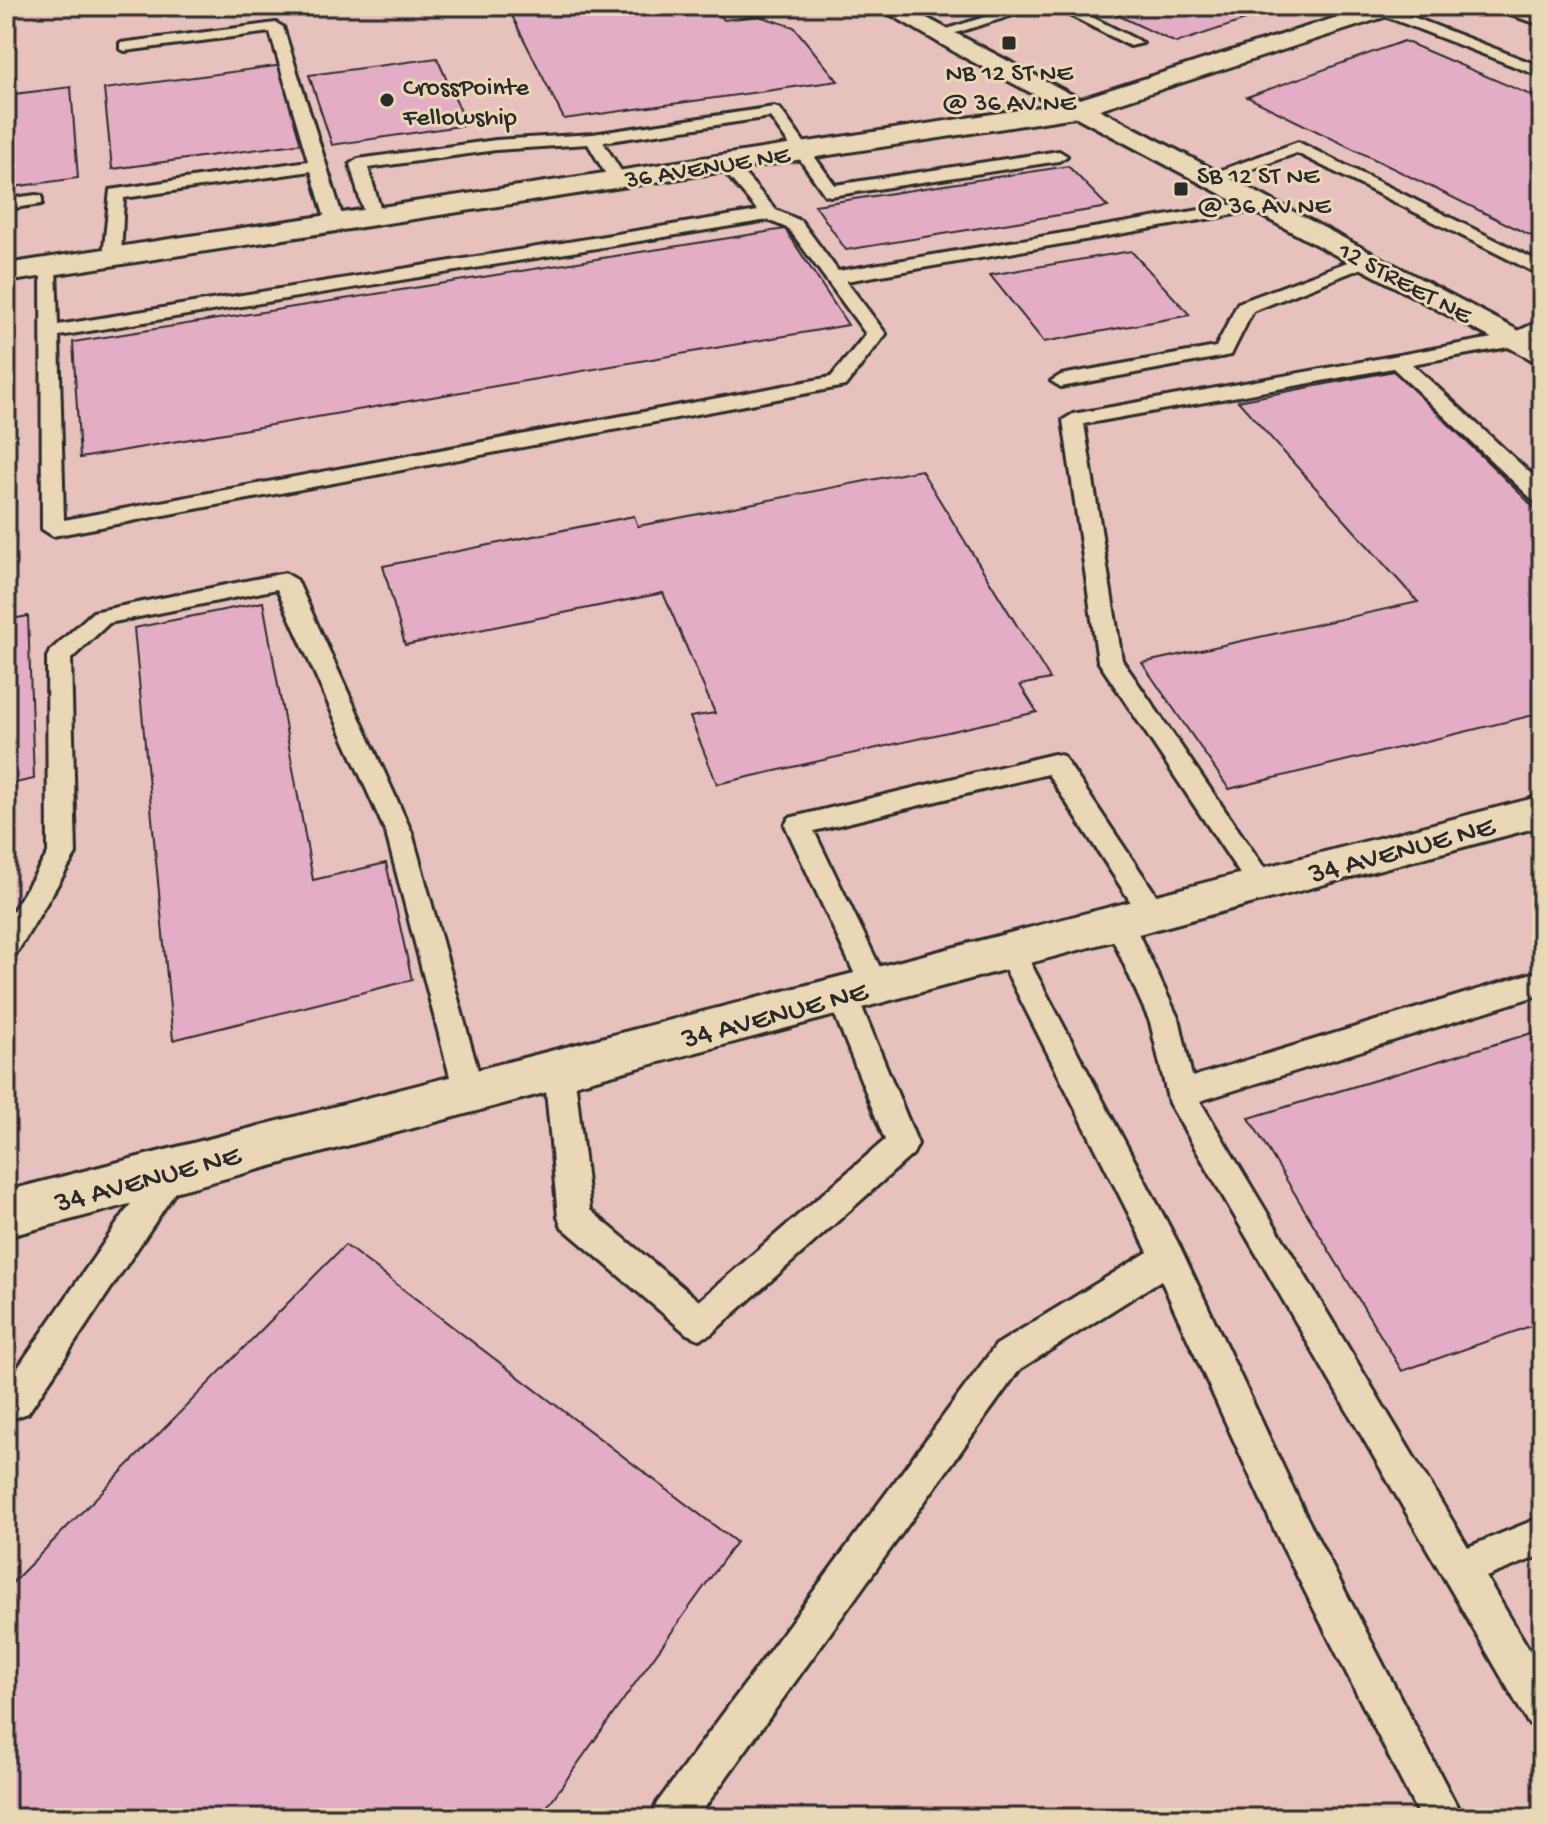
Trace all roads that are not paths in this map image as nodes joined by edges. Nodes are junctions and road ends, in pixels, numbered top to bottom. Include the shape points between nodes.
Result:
1 (887, 6) edge
2 (1035, 6) edge
3 (1059, 6) edge
4 (1488, 6) edge
5 (1389, 8) edge
6 (1542, 21) edge
7 (938, 34) junction
8 (1135, 43) dead end
9 (125, 46) dead end
10 (1542, 72) edge
11 (1075, 109) junction
12 (593, 139) junction
13 (803, 151) junction
14 (1059, 156) dead end
15 (725, 163) junction
16 (317, 165) junction
17 (1209, 178) junction
18 (617, 179) junction
19 (36, 200) dead end
20 (6, 204) edge
21 (1259, 205) junction
22 (770, 214) junction
23 (374, 217) junction
24 (335, 222) junction
25 (112, 257) junction
26 (1366, 260) junction
27 (47, 266) junction
28 (1542, 270) edge
29 (6, 273) edge
30 (834, 277) junction
31 (1542, 326) edge
32 (49, 332) junction
33 (1514, 340) junction
34 (1542, 356) edge
35 (1397, 361) junction
36 (1061, 381) dead end
37 (1542, 496) edge
38 (1542, 811) edge
39 (1262, 885) junction
40 (1136, 917) junction
41 (6, 946) edge
42 (1010, 951) junction
43 (1542, 982) edge
44 (858, 990) junction
45 (559, 1069) junction
46 (469, 1092) junction
47 (1180, 1094) junction
48 (172, 1170) junction
49 (6, 1214) edge
50 (1168, 1258) junction
51 (6, 1404) edge
52 (1542, 1536) edge
53 (1460, 1569) junction
54 (1542, 1709) edge
55 (672, 1818) edge
56 (1442, 1818) edge

1 - 7 street, 12 STREET NE
2 - 7 lane
3 - 8 lane
4 - 6 lane
5 - 10 lane
5 - 11 street, 36 AVENUE NE
7 - 11 street, 12 STREET NE
9 - 16 lane via 276,27
11 - 13 street, 36 AVENUE NE
11 - 17 street, 12 STREET NE
12 - 13 lane via 774,112
12 - 18 lane
12 - 23 lane via 496,145 358,164
13 - 14 lane via 831,191
13 - 15 street, 36 AVENUE NE
15 - 18 street, 36 AVENUE NE
15 - 22 lane
16 - 24 lane
16 - 25 lane via 116,194
17 - 21 street, 12 STREET NE
17 - 28 lane via 1298,147
18 - 23 street, 36 AVENUE NE
19 - 20 lane
21 - 26 street, 12 STREET NE
21 - 30 lane
22 - 30 lane via 795,225
22 - 32 lane
23 - 24 street, 36 AVENUE NE
24 - 25 street, 36 AVENUE NE
25 - 27 street, 36 AVENUE NE
26 - 33 street, 12 STREET NE
26 - 36 lane via 1245,307 1224,351
27 - 29 street, 36 AVENUE NE
27 - 32 lane
30 - 32 lane via 876,334 838,382 53,529
31 - 33 lane
33 - 34 street, 12 STREET NE
33 - 35 lane
35 - 37 lane
35 - 39 lane via 1073,420 1110,661
38 - 39 street, 34 AVENUE NE
39 - 40 street, 34 AVENUE NE
40 - 42 street, 34 AVENUE NE
40 - 44 lane via 1054,763 798,825
40 - 47 lane
41 - 46 lane via 62,854 59,657 101,617 285,580 399,833
42 - 44 street, 34 AVENUE NE
42 - 50 lane
43 - 47 lane
44 - 45 street, 34 AVENUE NE
44 - 45 lane via 902,1144 699,1323 574,1217
45 - 46 street, 34 AVENUE NE
46 - 48 street, 34 AVENUE NE
47 - 53 lane
48 - 49 street, 34 AVENUE NE
48 - 51 lane via 16,1401
50 - 55 lane via 1008,1357
50 - 56 lane via 1293,1529
52 - 53 lane
53 - 54 lane

